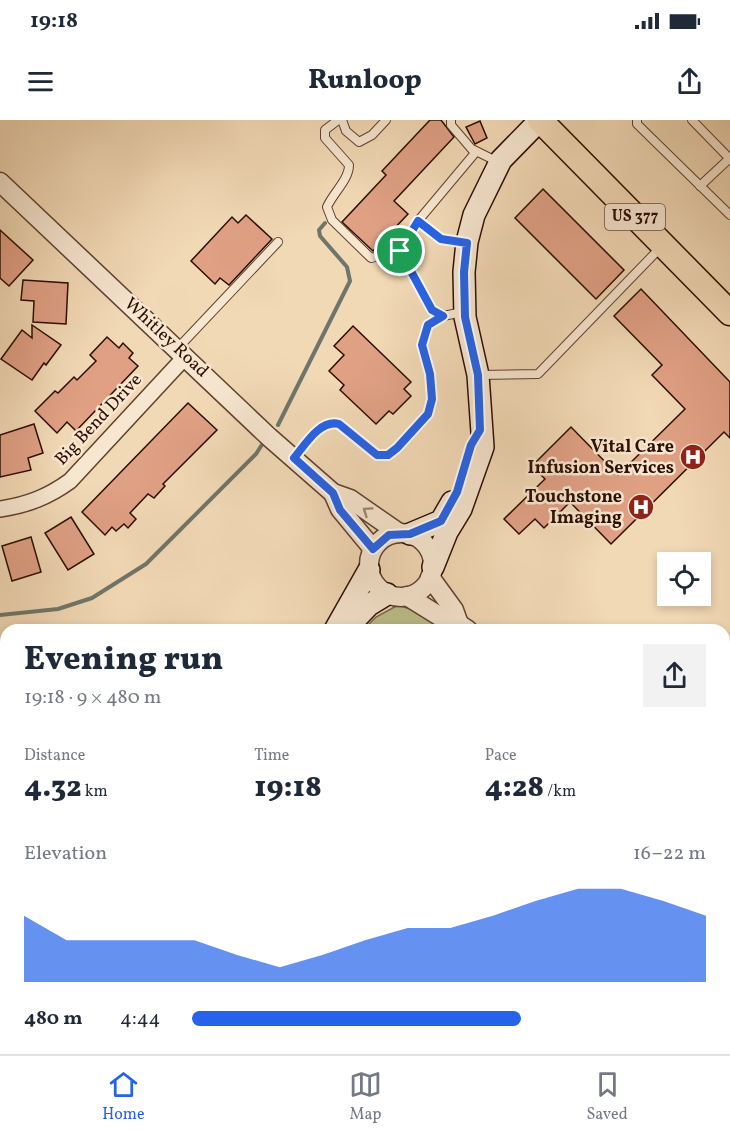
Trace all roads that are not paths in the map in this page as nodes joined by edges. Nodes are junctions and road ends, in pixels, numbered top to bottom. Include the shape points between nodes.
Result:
1 (340, 120) edge
2 (386, 120) edge
3 (451, 120) edge
4 (540, 120) edge
5 (637, 120) edge
6 (692, 120) edge
7 (474, 150) junction
8 (730, 158) edge
9 (500, 162) junction
10 (0, 182) edge
11 (700, 186) junction
12 (730, 215) edge
13 (418, 221) junction
14 (278, 242) dead end
15 (467, 243) junction
16 (663, 245) junction
17 (400, 251) junction
18 (724, 303) edge
19 (465, 312) junction
20 (443, 316) junction
21 (181, 353) junction
22 (478, 375) junction
23 (480, 430) junction
24 (294, 458) junction
25 (333, 493) junction
26 (0, 509) edge
27 (405, 534) junction
28 (373, 549) junction
29 (369, 570) junction
30 (431, 572) junction
31 (397, 595) junction
32 (338, 624) edge
33 (351, 624) edge
34 (456, 624) edge
35 (461, 624) edge

1 - 2 lane via 359,142
1 - 17 lane via 325,130 325,138 349,165 349,172 327,207 332,220 371,258
3 - 7 lane via 451,125
4 - 9 main road
4 - 16 main road, US 377
5 - 11 lane
6 - 8 lane
7 - 9 lane
7 - 13 lane via 473,158
8 - 11 lane
9 - 15 main road via 474,215
10 - 21 street, Whitley Road
11 - 12 lane
13 - 15 lane via 441,239
13 - 17 lane
14 - 21 lane
15 - 19 main road
16 - 18 main road, US 377
16 - 22 lane via 538,374
17 - 20 lane via 432,310
19 - 20 lane
19 - 22 main road
20 - 24 lane via 428,325 422,345 430,374 432,399 428,414 397,448 388,455 377,455 333,422 322,426
21 - 24 street, Whitley Road
21 - 26 street, Big Bend Drive via 70,481 31,503
22 - 23 main road
23 - 27 main road via 471,445 457,492 441,521
23 - 30 main road via 483,447 476,469
24 - 25 street, Whitley Road
27 -> 25 street, Whitley Road via 350,499
25 - 28 street, Whitley Road via 340,510
27 - 28 street via 389,535
27 - 30 street via 427,547
28 - 29 street
29 - 31 street via 372,580
29 - 32 main road
30 - 31 street via 417,592
30 - 35 street
31 - 33 main road via 369,605
31 - 34 street

